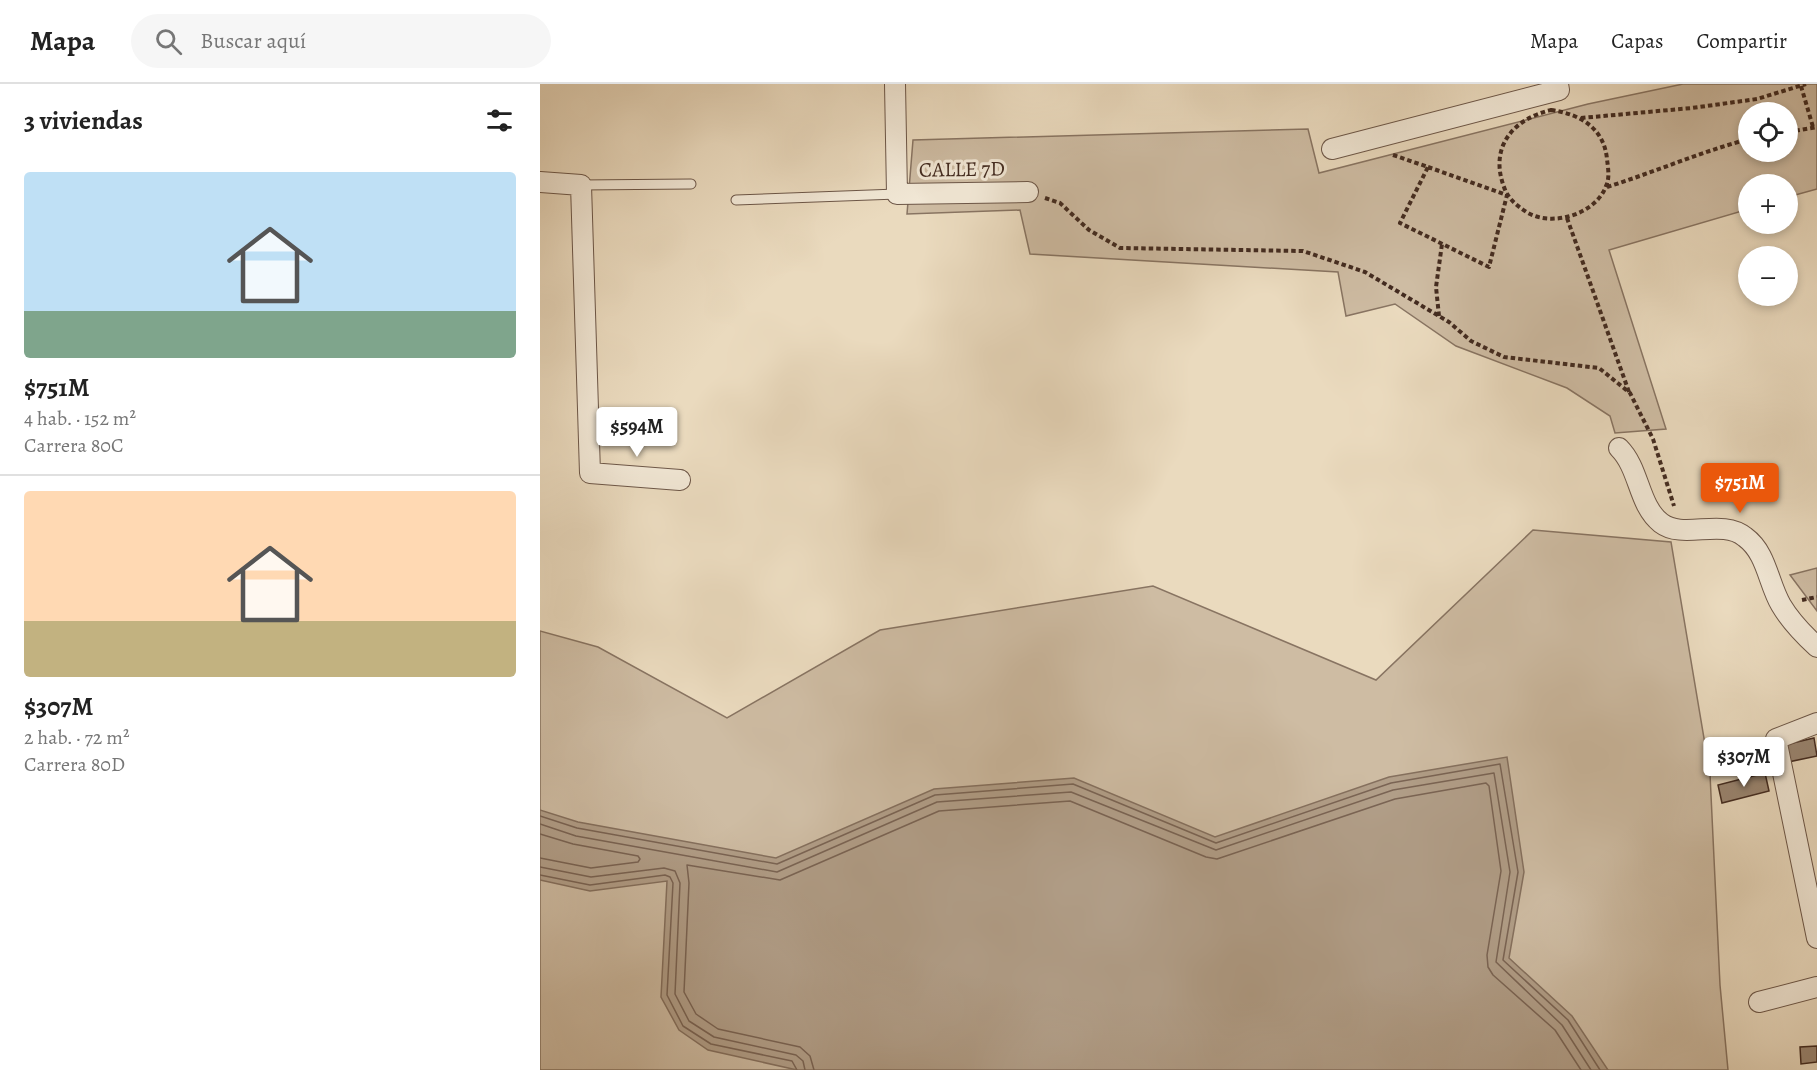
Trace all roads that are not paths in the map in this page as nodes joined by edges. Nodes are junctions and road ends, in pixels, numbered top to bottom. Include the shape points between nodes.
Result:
1 (896, 84) edge
2 (1559, 87) edge
3 (1332, 149) dead end
4 (540, 182) edge
5 (691, 184) dead end
6 (581, 185) junction
7 (1028, 192) road end
8 (897, 194) junction
9 (736, 200) dead end
10 (1619, 448) dead end
11 (680, 480) dead end
12 (1817, 646) edge
13 (1817, 723) edge
14 (1817, 938) edge
15 (1817, 987) edge
16 (1759, 1002) dead end

1 - 8 street
2 - 3 street
4 - 6 street
5 - 6 lane
6 - 11 street via 590,472
7 - 8 street, CALLE 7D
8 - 9 lane
10 - 12 street via 1628,457 1649,511 1663,525 1724,528 1744,535 1758,550 1785,611
13 - 14 street via 1776,739
15 - 16 street

